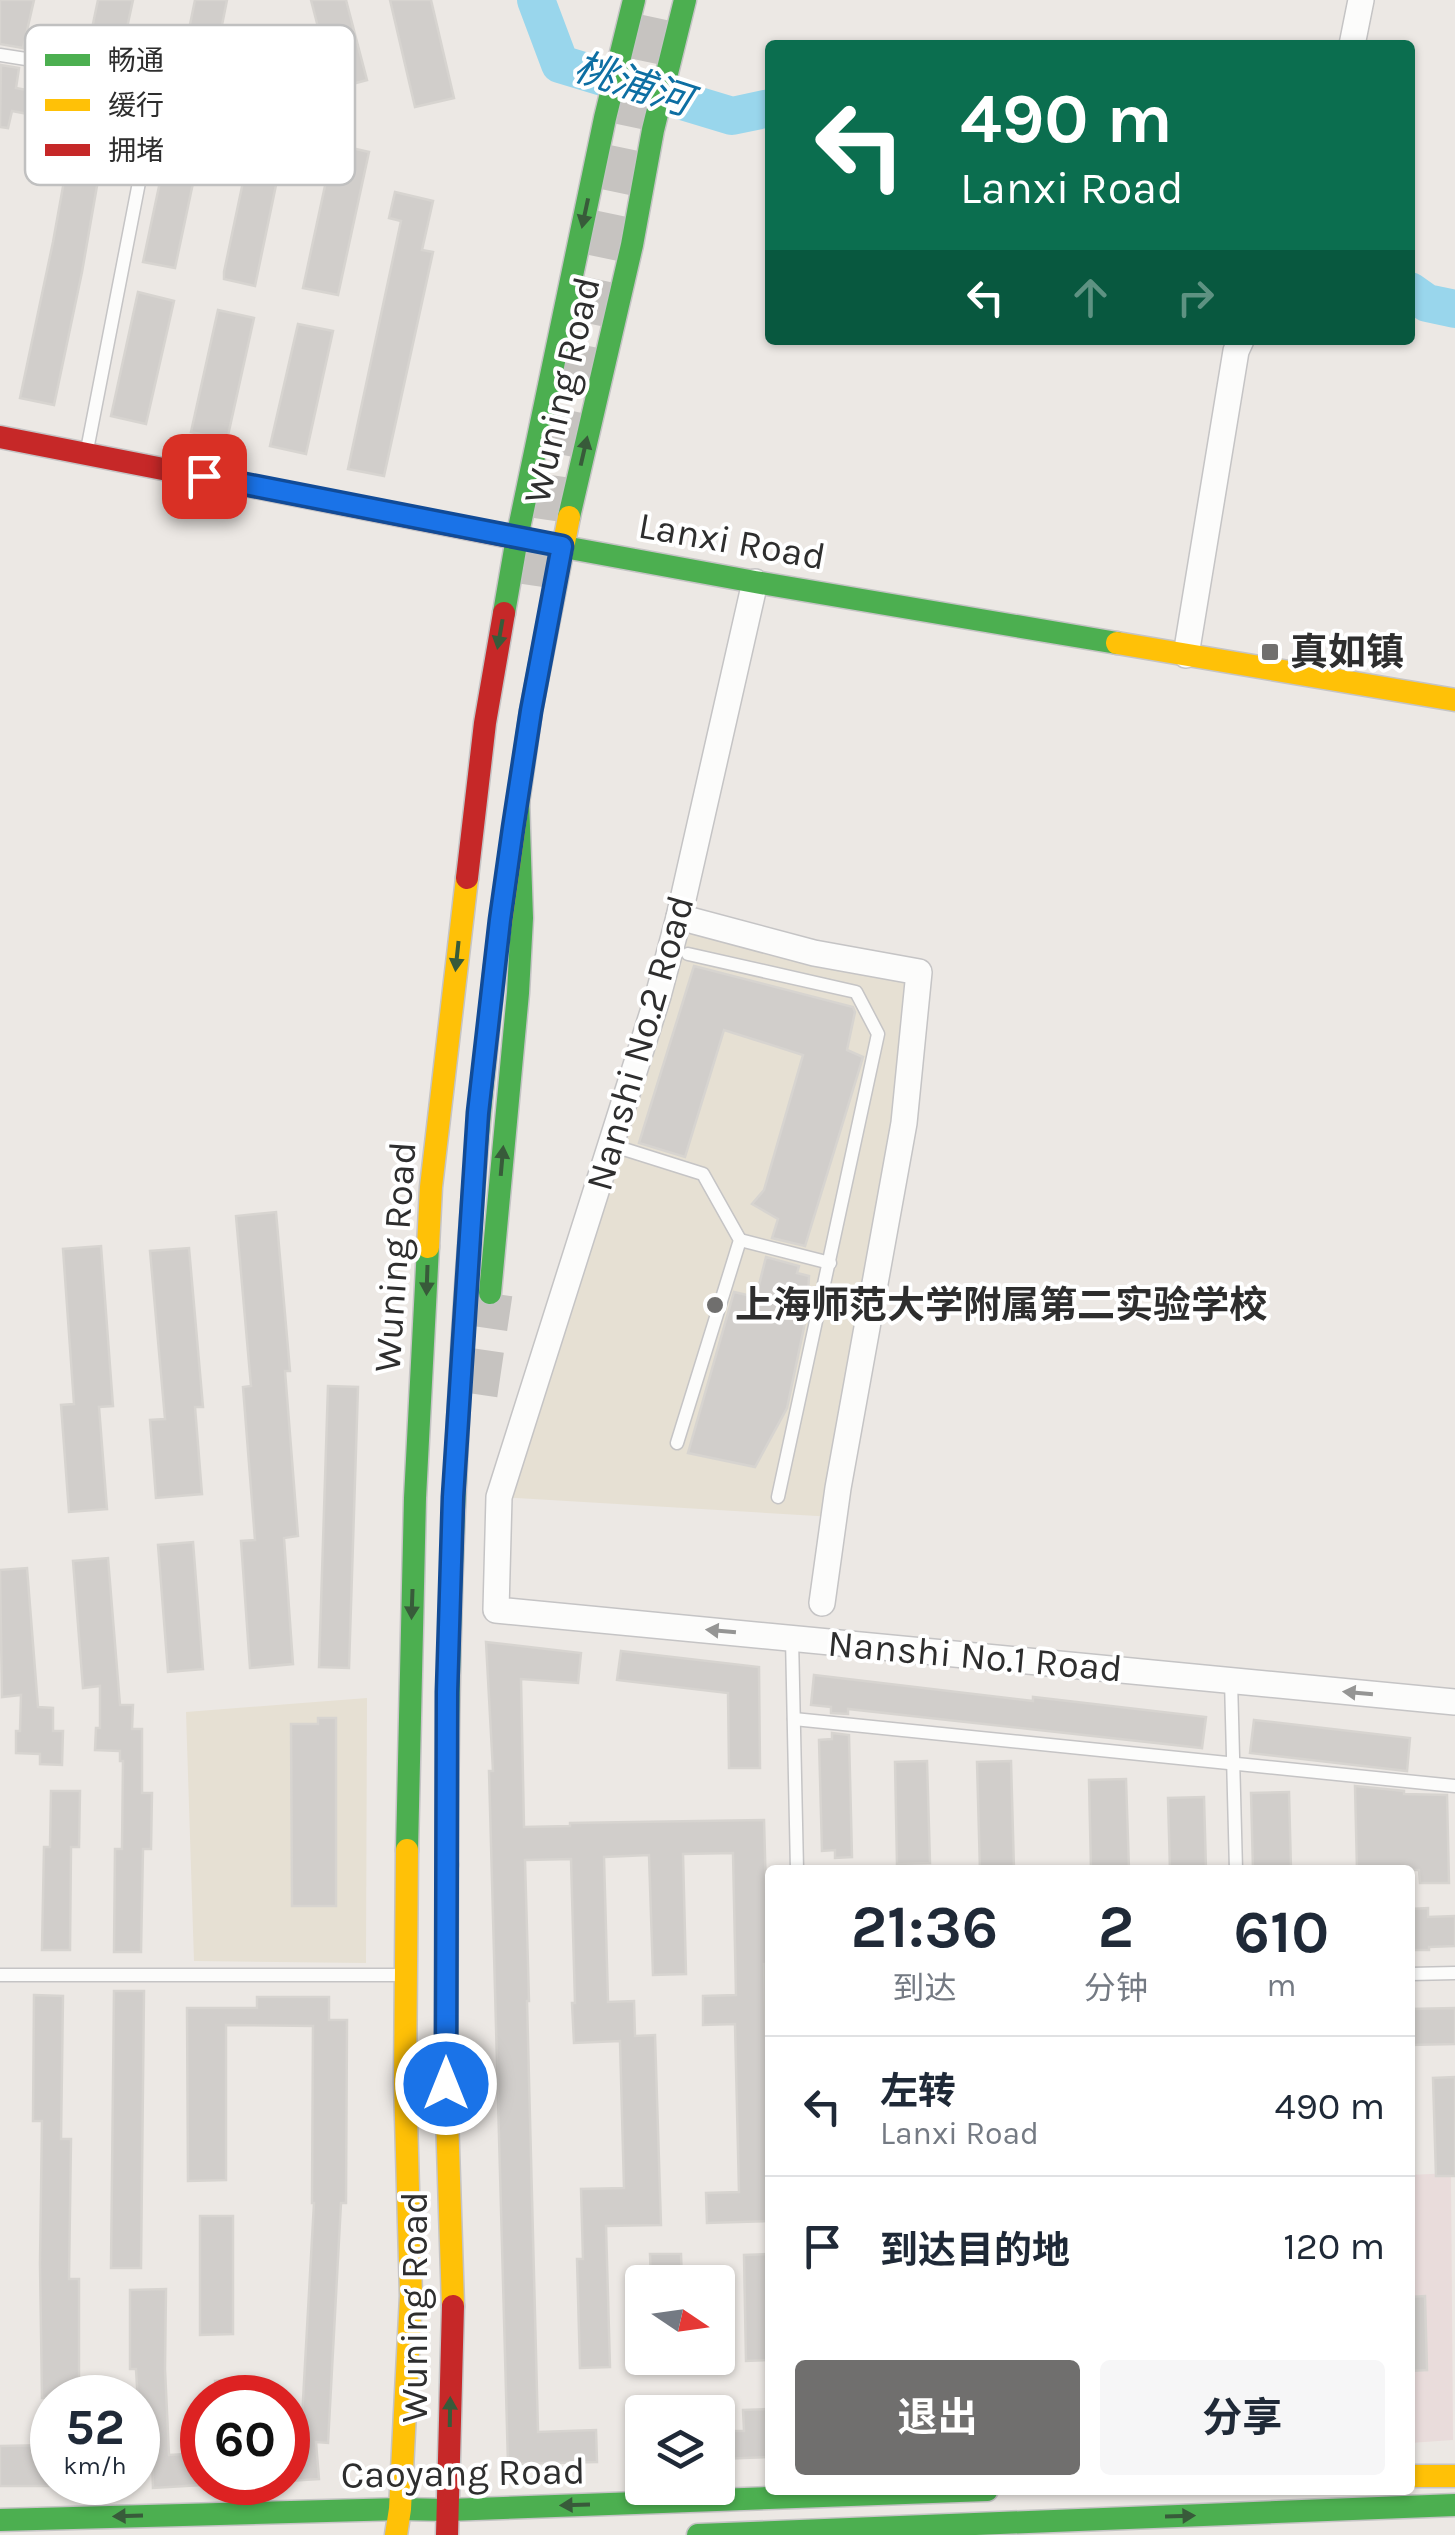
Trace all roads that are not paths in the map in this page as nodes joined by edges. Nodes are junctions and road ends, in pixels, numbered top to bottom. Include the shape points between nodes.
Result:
1 (634, 0) edge
2 (686, 0) edge
3 (1361, 0) edge
4 (1353, 40) edge
5 (0, 55) edge
6 (25, 59) edge
7 (138, 185) edge
8 (1239, 345) edge
9 (0, 436) edge
10 (86, 452) junction
11 (516, 538) junction
12 (562, 546) junction
13 (755, 582) junction
14 (1186, 655) junction
15 (1455, 700) edge
16 (518, 798) junction
17 (679, 917) junction
18 (688, 954) dead end
19 (612, 1145) junction
20 (740, 1240) junction
21 (830, 1263) junction
22 (490, 1294) tunnel mouth
23 (677, 1443) dead end
24 (778, 1496) dead end
25 (822, 1604) dead end
26 (496, 1610) joint
27 (792, 1638) junction
28 (1231, 1680) junction
29 (1455, 1702) edge
30 (794, 1719) junction
31 (1233, 1764) junction
32 (1455, 1786) edge
33 (797, 1865) edge
34 (1236, 1865) edge
35 (1455, 1973) edge
36 (406, 1974) junction
37 (1415, 1974) edge
38 (0, 1975) edge
39 (1415, 2476) edge
40 (1455, 2476) edge
41 (767, 2495) edge
42 (1455, 2505) edge
43 (400, 2509) junction
44 (448, 2510) junction
45 (0, 2520) edge
46 (396, 2535) edge
47 (447, 2535) edge
48 (698, 2535) edge

1 -> 11 main road, Wuning Road
12 -> 2 main road, Wuning Road
3 - 4 street
5 - 6 lane
7 - 10 lane
8 - 14 street
9 - 10 main road, Lanxi Road
10 - 11 main road, Lanxi Road
11 - 12 main road, Lanxi Road
11 -> 36 main road, Wuning Road via 485,722 431,1187 415,1498
12 - 13 main road, Lanxi Road
12 - 16 main road, Wuning Road
13 - 14 main road, Lanxi Road
13 - 17 street, Nanshi No.2 Road
14 - 15 main road, Lanxi Road
22 -> 16 main road via 520,956
44 -> 16 main road, Wuning Road via 453,2294 447,1692 453,1497 478,1113
17 - 19 street, Nanshi No.2 Road
17 - 25 street via 800,950 919,972 904,1123
18 - 21 lane via 856,992 878,1034
19 - 20 lane via 703,1174
19 - 26 street, Nanshi No.2 Road via 499,1497
20 - 21 lane
20 - 23 lane
21 - 24 lane
27 -> 26 street, Nanshi No.1 Road
27 - 28 street, Nanshi No.1 Road
27 - 30 lane
29 -> 28 street, Nanshi No.1 Road
28 - 31 lane
30 - 31 lane
30 - 33 lane
31 - 32 lane
31 - 34 lane
35 - 37 lane
36 - 38 lane
36 - 43 main road, Wuning Road via 411,2296
39 - 40 main road
41 -> 44 main road, Caoyang Road
48 -> 42 main road via 1319,2516
43 - 44 main road, Caoyang Road
43 -> 45 main road, Caoyang Road
43 - 46 main road, Wuning Road
44 - 47 main road, Wuning Road

